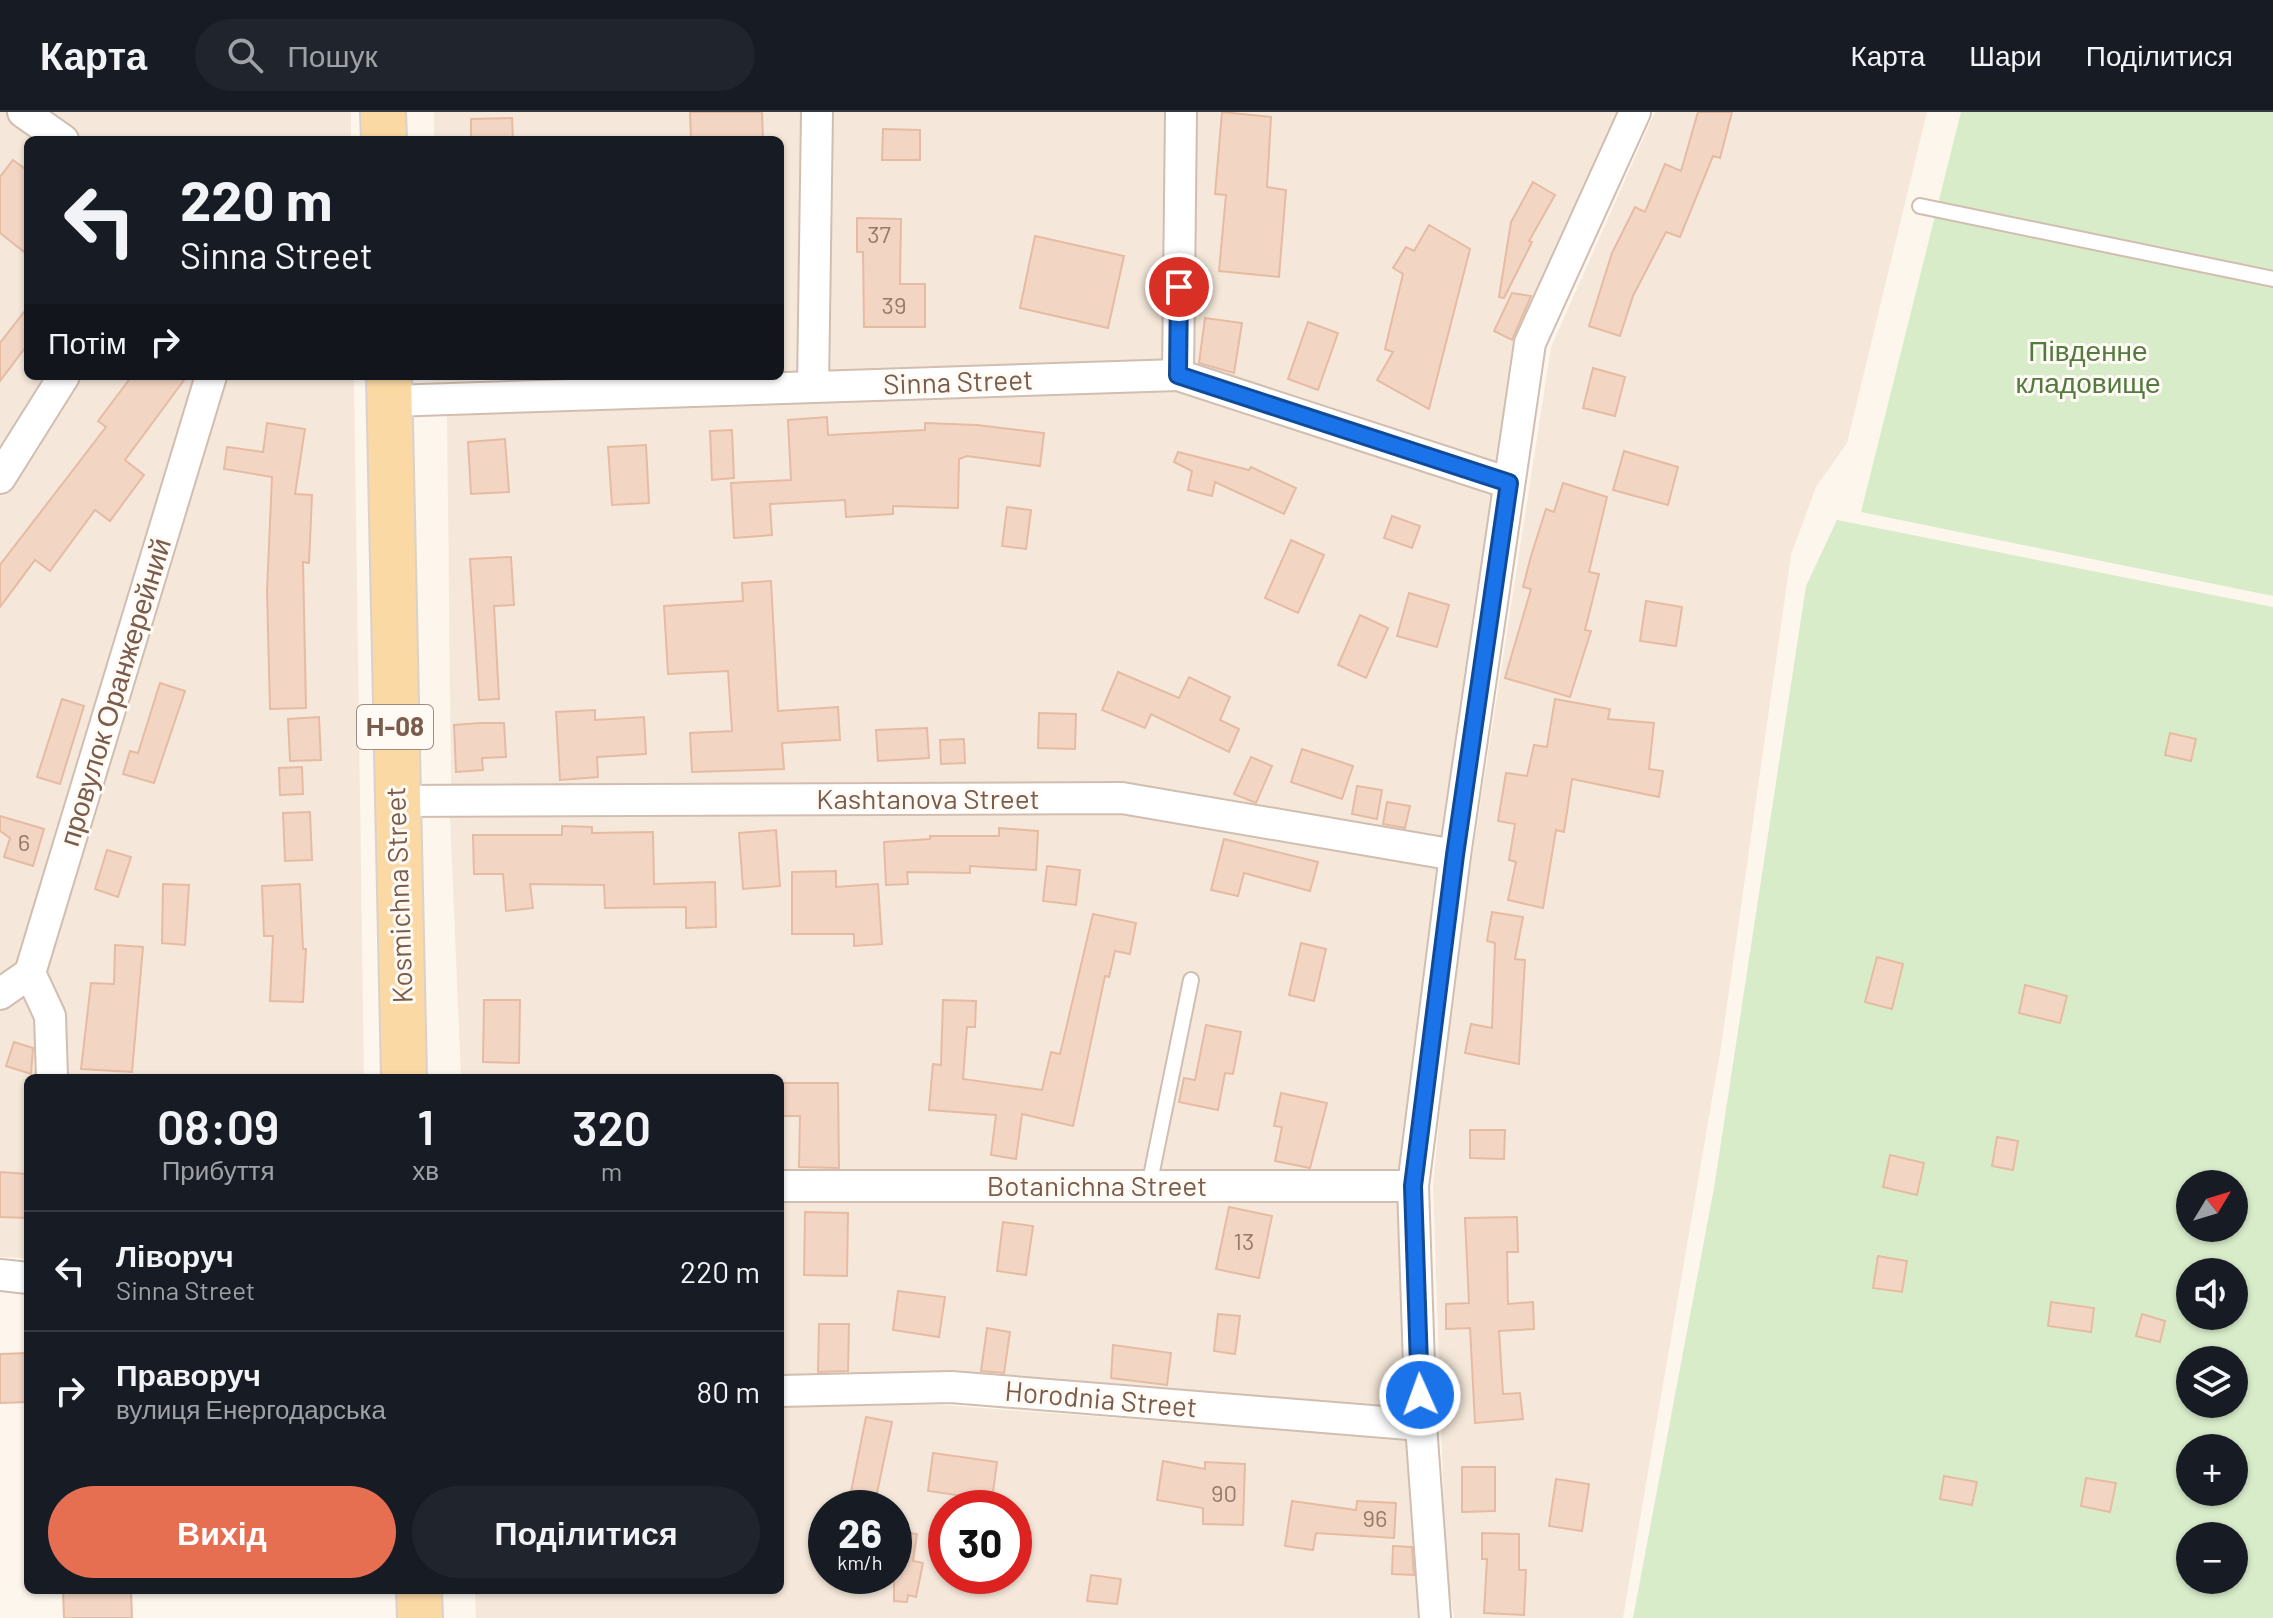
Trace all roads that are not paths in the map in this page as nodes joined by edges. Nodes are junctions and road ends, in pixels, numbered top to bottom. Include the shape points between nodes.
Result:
1 (23, 112) edge
2 (383, 112) edge
3 (817, 112) edge
4 (1181, 112) edge
5 (1635, 112) edge
6 (57, 136) edge
7 (384, 136) edge
8 (1920, 206) dead end
9 (2273, 279) edge
10 (1178, 375) junction
11 (61, 380) edge
12 (210, 380) edge
13 (813, 387) junction
14 (390, 389) edge
15 (0, 478) edge
16 (1509, 483) junction
17 (397, 801) junction
18 (1455, 855) junction
19 (30, 973) junction
20 (1191, 980) dead end
21 (0, 994) edge
22 (52, 1074) edge
23 (404, 1074) edge
24 (784, 1186) edge
25 (1149, 1186) junction
26 (1413, 1186) junction
27 (0, 1275) edge
28 (24, 1278) edge
29 (784, 1391) edge
30 (1421, 1425) junction
31 (419, 1594) edge
32 (420, 1618) edge
33 (1435, 1618) edge

1 - 6 street
2 - 7 main road
3 - 13 street
4 - 10 street
5 - 16 street via 1530,343
8 - 9 lane
10 - 13 street, Sinna Street
10 - 16 street, Sinna Street
11 - 15 street
12 - 19 street, провулок Оранжерейний
13 - 14 street, Sinna Street
14 - 17 main road, Kosmichna Street / Н-08
16 - 18 street
17 - 18 street, Kashtanova Street via 1122,798
17 - 23 main road, Kosmichna Street / Н-08
18 - 26 street
19 - 21 street
19 - 22 street via 50,1016
20 - 25 lane
24 - 25 street, Botanichna Street
25 - 26 street, Botanichna Street
26 - 30 street
27 - 28 street
29 - 30 street, Horodnia Street via 951,1387
30 - 33 street
31 - 32 main road

